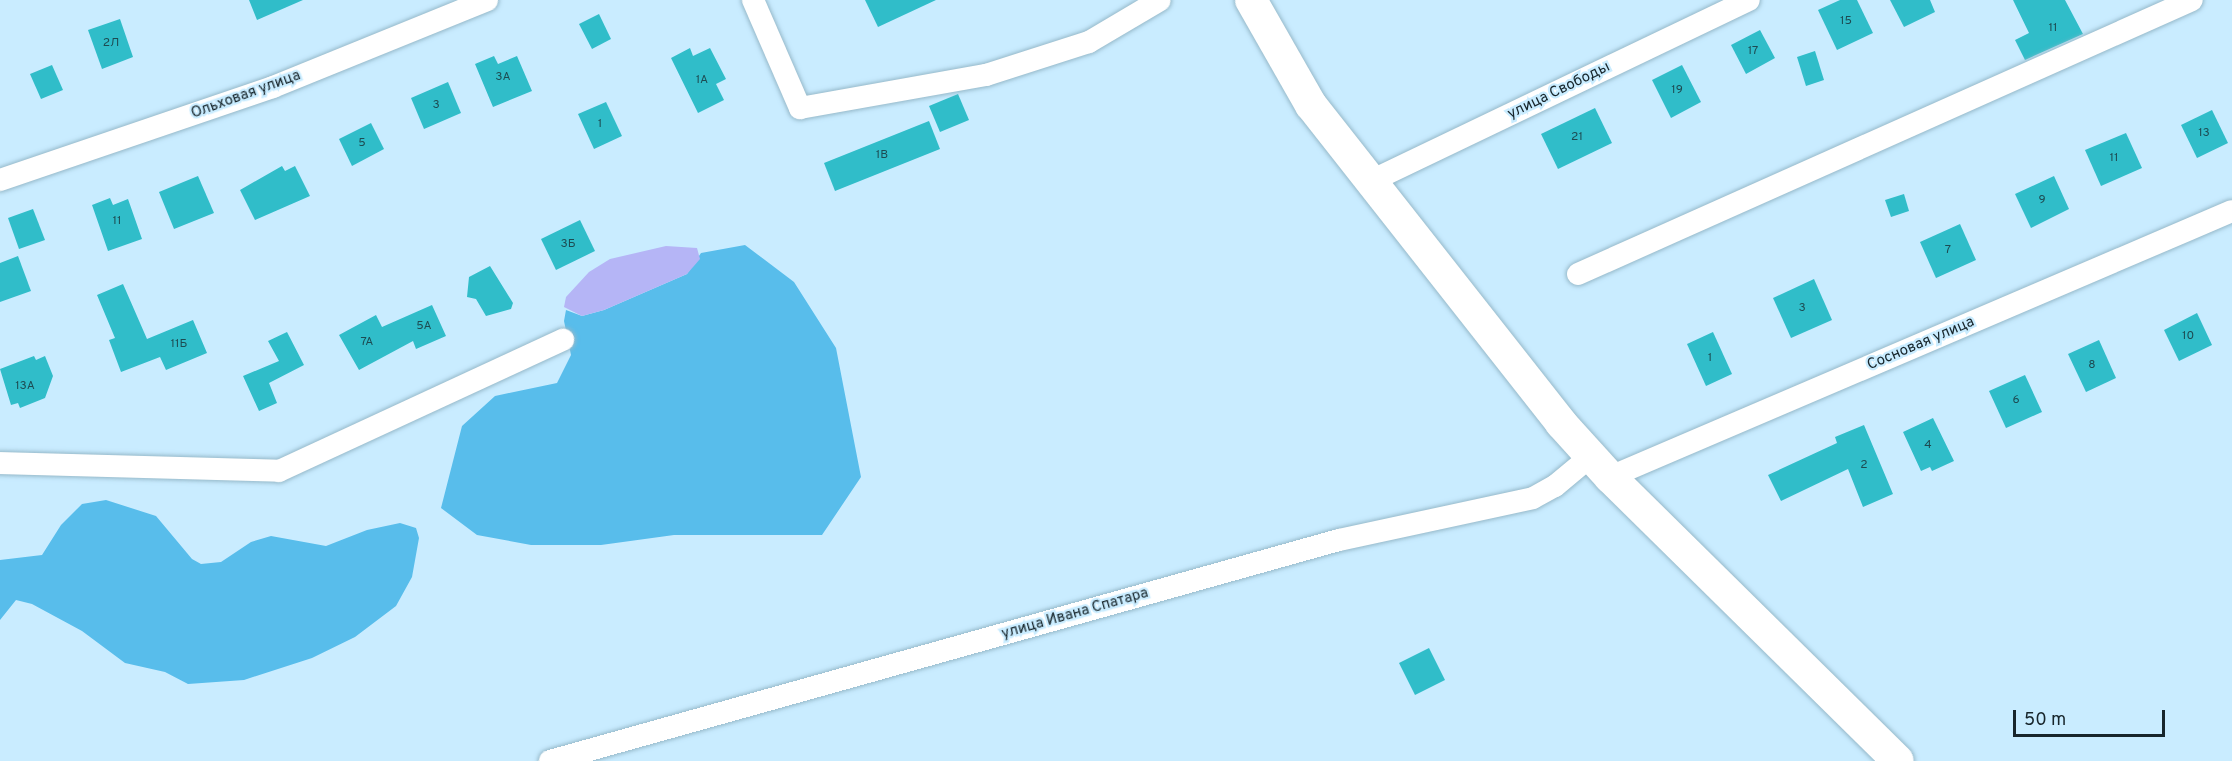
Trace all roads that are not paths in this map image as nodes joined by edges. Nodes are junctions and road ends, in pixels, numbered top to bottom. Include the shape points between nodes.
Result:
1 (488, 0) edge
2 (753, 0) edge
3 (1160, 0) edge
4 (1251, 0) edge
5 (1749, 0) edge
6 (2192, 0) edge
7 (0, 180) edge
8 (1369, 182) junction
9 (2232, 211) edge
10 (1578, 274) dead end
11 (563, 340) dead end
12 (0, 463) edge
13 (1601, 466) junction
14 (550, 761) edge
15 (1898, 761) edge

1 - 7 street, Ольховая улица via 273,87
2 - 3 street via 800,108 986,75 1089,42
4 - 8 main road via 1311,105
5 - 8 street, улица Свободы
6 - 10 street
8 - 13 main road via 1531,386
9 - 13 street, Сосновая улица
11 - 12 street via 279,471
13 - 14 street, улица Ивана Спатара via 1533,498 1339,540
13 - 15 main road

